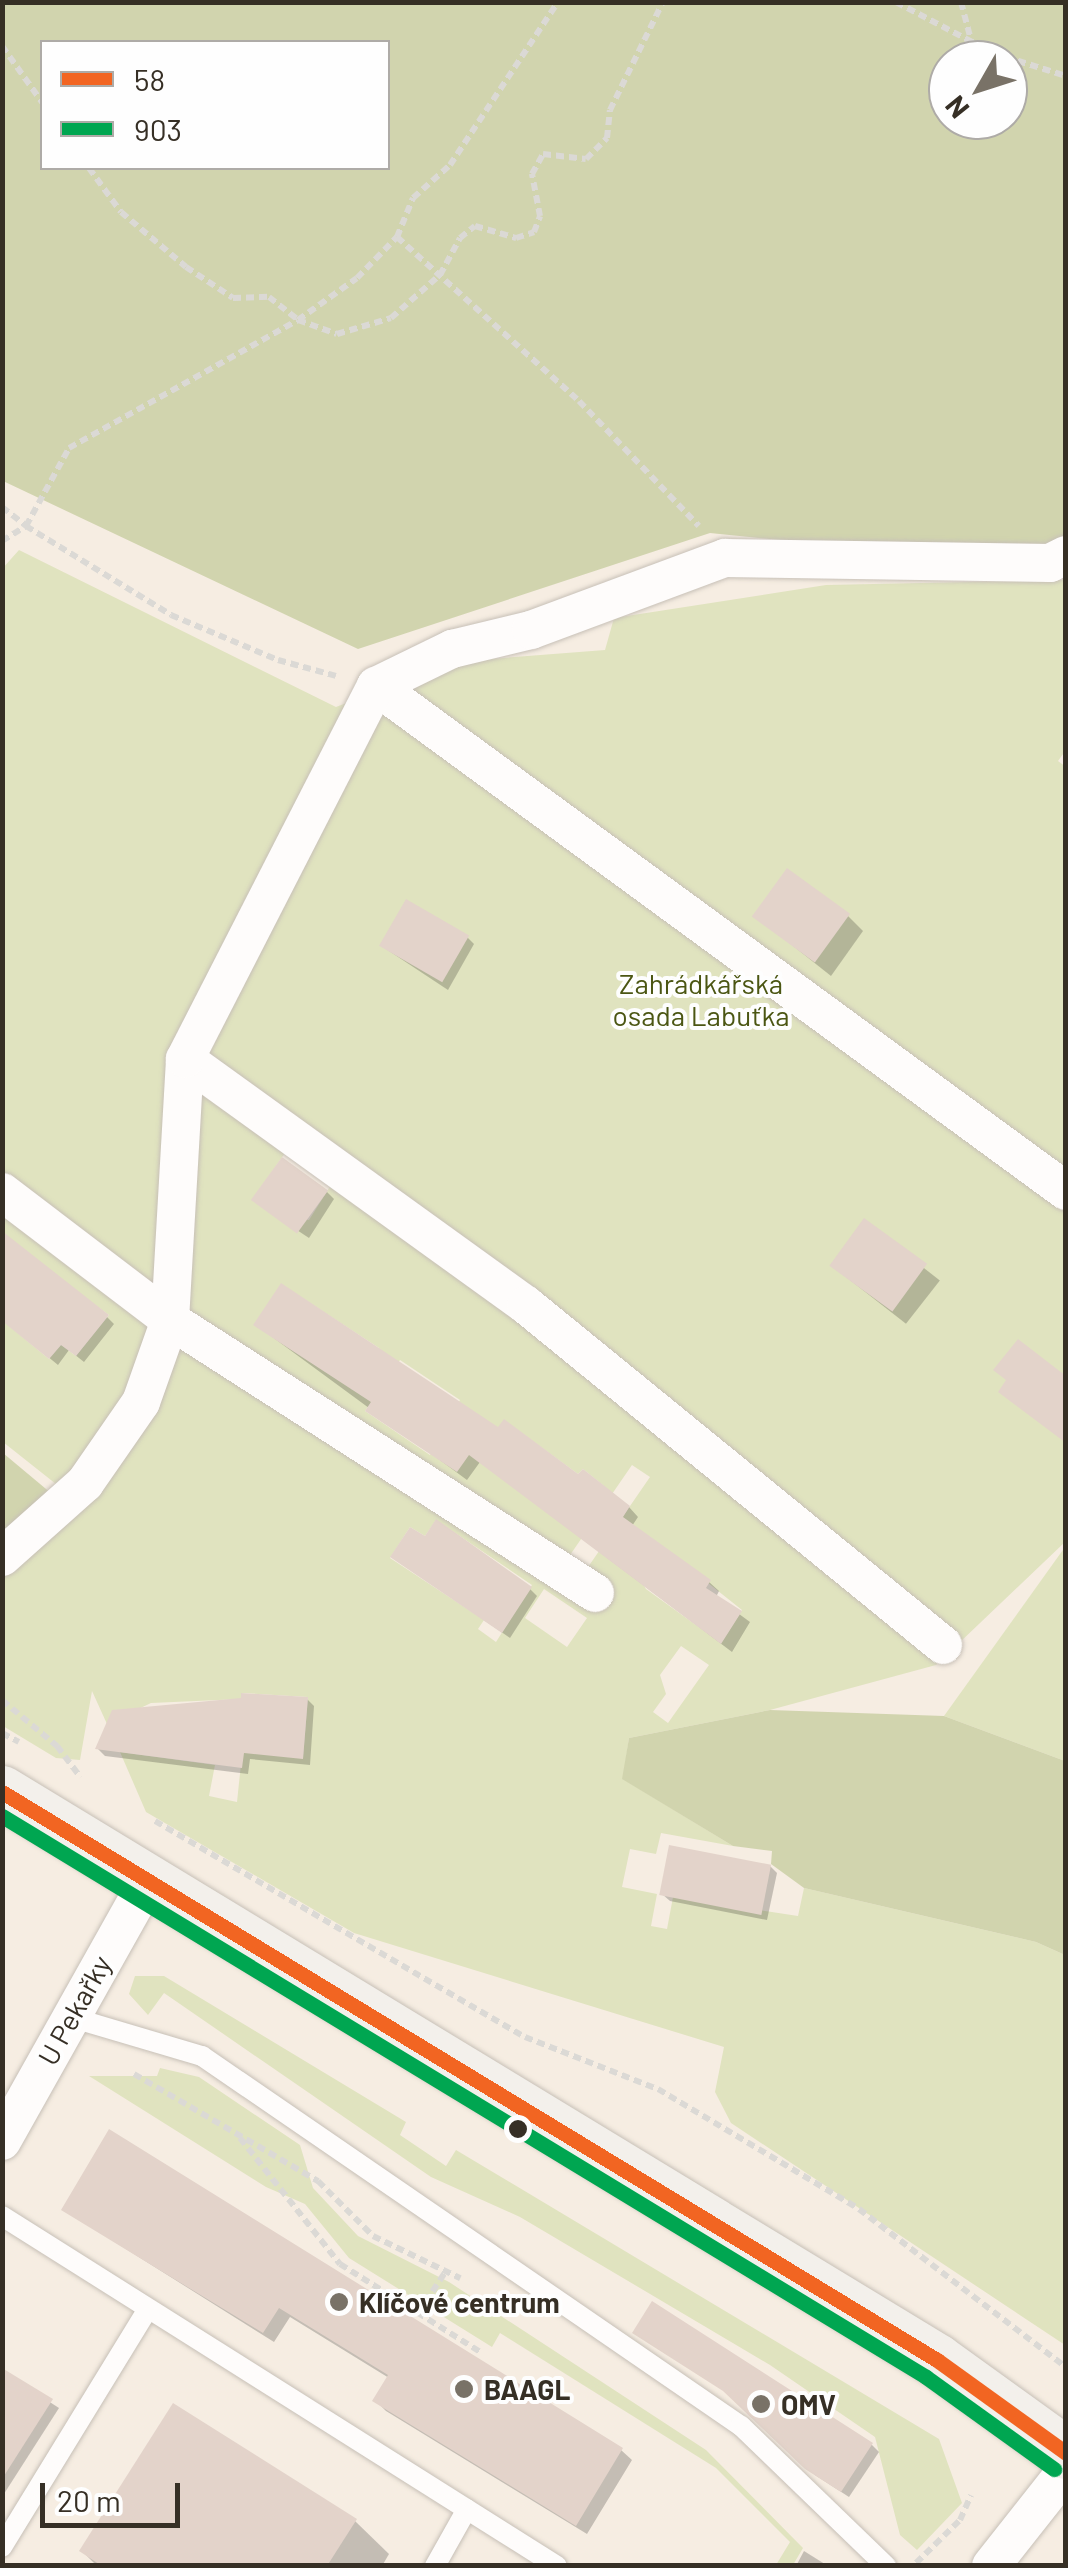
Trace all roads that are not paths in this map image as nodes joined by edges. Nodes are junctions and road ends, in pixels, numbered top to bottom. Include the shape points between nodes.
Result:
1 (1066, 555) edge
2 (376, 686) junction
3 (185, 1059) junction
4 (1066, 1191) edge
5 (2, 1192) edge
6 (170, 1320) junction
7 (2, 1557) edge
8 (595, 1593) dead end
9 (943, 1644) dead end
10 (2, 1792) edge
11 (148, 1881) junction
12 (70, 2016) junction
13 (2, 2141) edge
14 (2, 2216) edge
15 (147, 2310) junction
16 (1066, 2453) edge
17 (1066, 2471) edge
18 (467, 2510) junction
19 (2, 2547) edge
20 (435, 2566) edge
21 (557, 2566) edge
22 (886, 2566) edge
23 (992, 2566) edge

1 - 2 street via 1050,564 724,558 531,630 439,653
2 - 3 street
2 - 4 street
3 - 6 street
3 - 9 street via 526,1306
5 - 6 street
6 - 7 street via 141,1402 85,1483
6 - 8 street
10 - 11 main road
11 - 12 street, U Pekařky
11 - 16 main road via 937,2360
12 - 13 street, U Pekařky
12 - 22 lane via 202,2056 741,2426
14 - 15 lane
15 - 18 lane
15 - 19 lane
17 - 23 street
18 - 20 lane
18 - 21 lane

